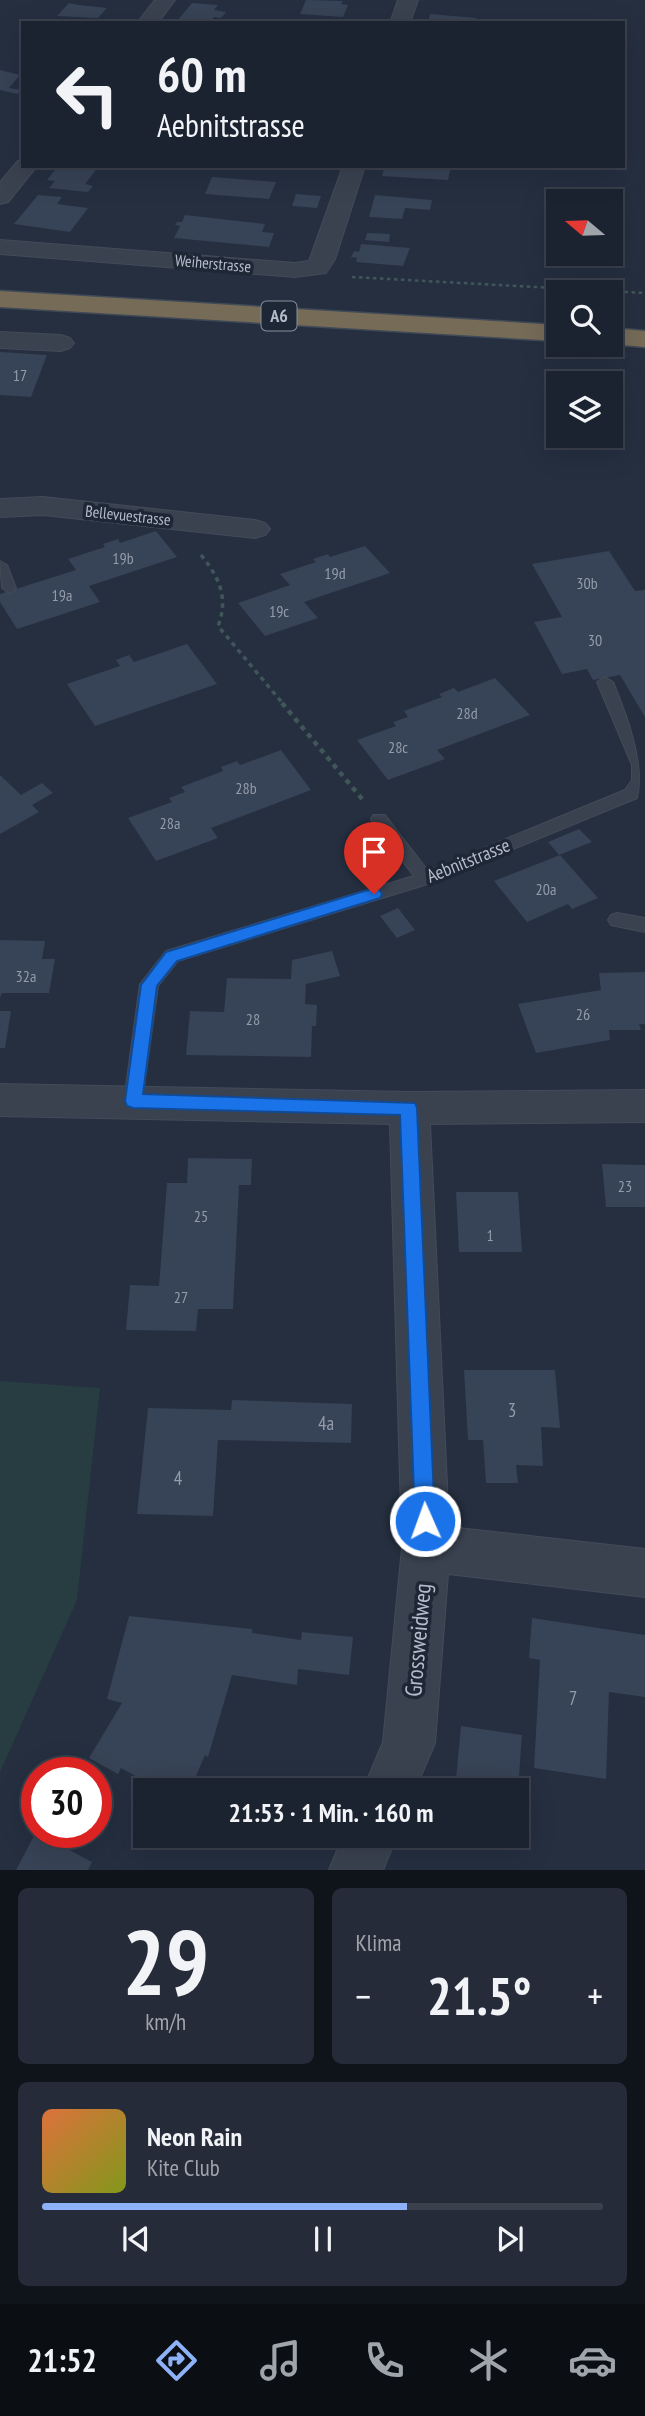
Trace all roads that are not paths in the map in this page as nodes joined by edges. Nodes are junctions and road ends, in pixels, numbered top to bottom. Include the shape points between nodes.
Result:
1 (165, 0) edge
2 (408, 0) edge
3 (149, 21) edge
4 (401, 21) edge
5 (24, 168) edge
6 (353, 168) edge
7 (0, 197) edge
8 (0, 247) edge
9 (0, 279) edge
10 (0, 299) edge
11 (546, 312) edge
12 (623, 317) edge
13 (645, 318) edge
14 (546, 332) edge
15 (623, 338) edge
16 (645, 339) edge
17 (0, 340) edge
18 (61, 343) dead end
19 (0, 508) edge
20 (255, 529) dead end
21 (0, 565) edge
22 (9, 588) dead end
23 (605, 682) dead end
24 (379, 819) road end
25 (425, 878) junction
26 (617, 920) dead end
27 (645, 925) edge
28 (0, 1100) edge
29 (133, 1101) junction
30 (645, 1106) edge
31 (409, 1108) junction
32 (426, 1548) junction
33 (645, 1573) edge
34 (394, 1778) edge
35 (365, 1848) edge
36 (356, 1870) edge

1 - 3 street
2 - 4 street
5 - 7 street
6 - 8 street, Weiherstrasse via 317,268
9 - 11 highway, A6
10 - 14 highway, A6
12 - 13 highway
15 - 16 highway
17 - 18 street
19 - 20 street, Bellevuestrasse via 43,506
21 - 22 lane
23 - 25 lane, Aebnitstrasse via 640,765 640,781 631,794
24 - 25 lane
25 - 29 lane, Aebnitstrasse via 172,957 149,985
26 - 27 lane
28 - 29 street
29 - 31 street
30 - 31 street
31 - 32 street, Grossweidweg
32 - 33 street
32 - 34 street, Grossweidweg via 409,1743
35 - 36 street

